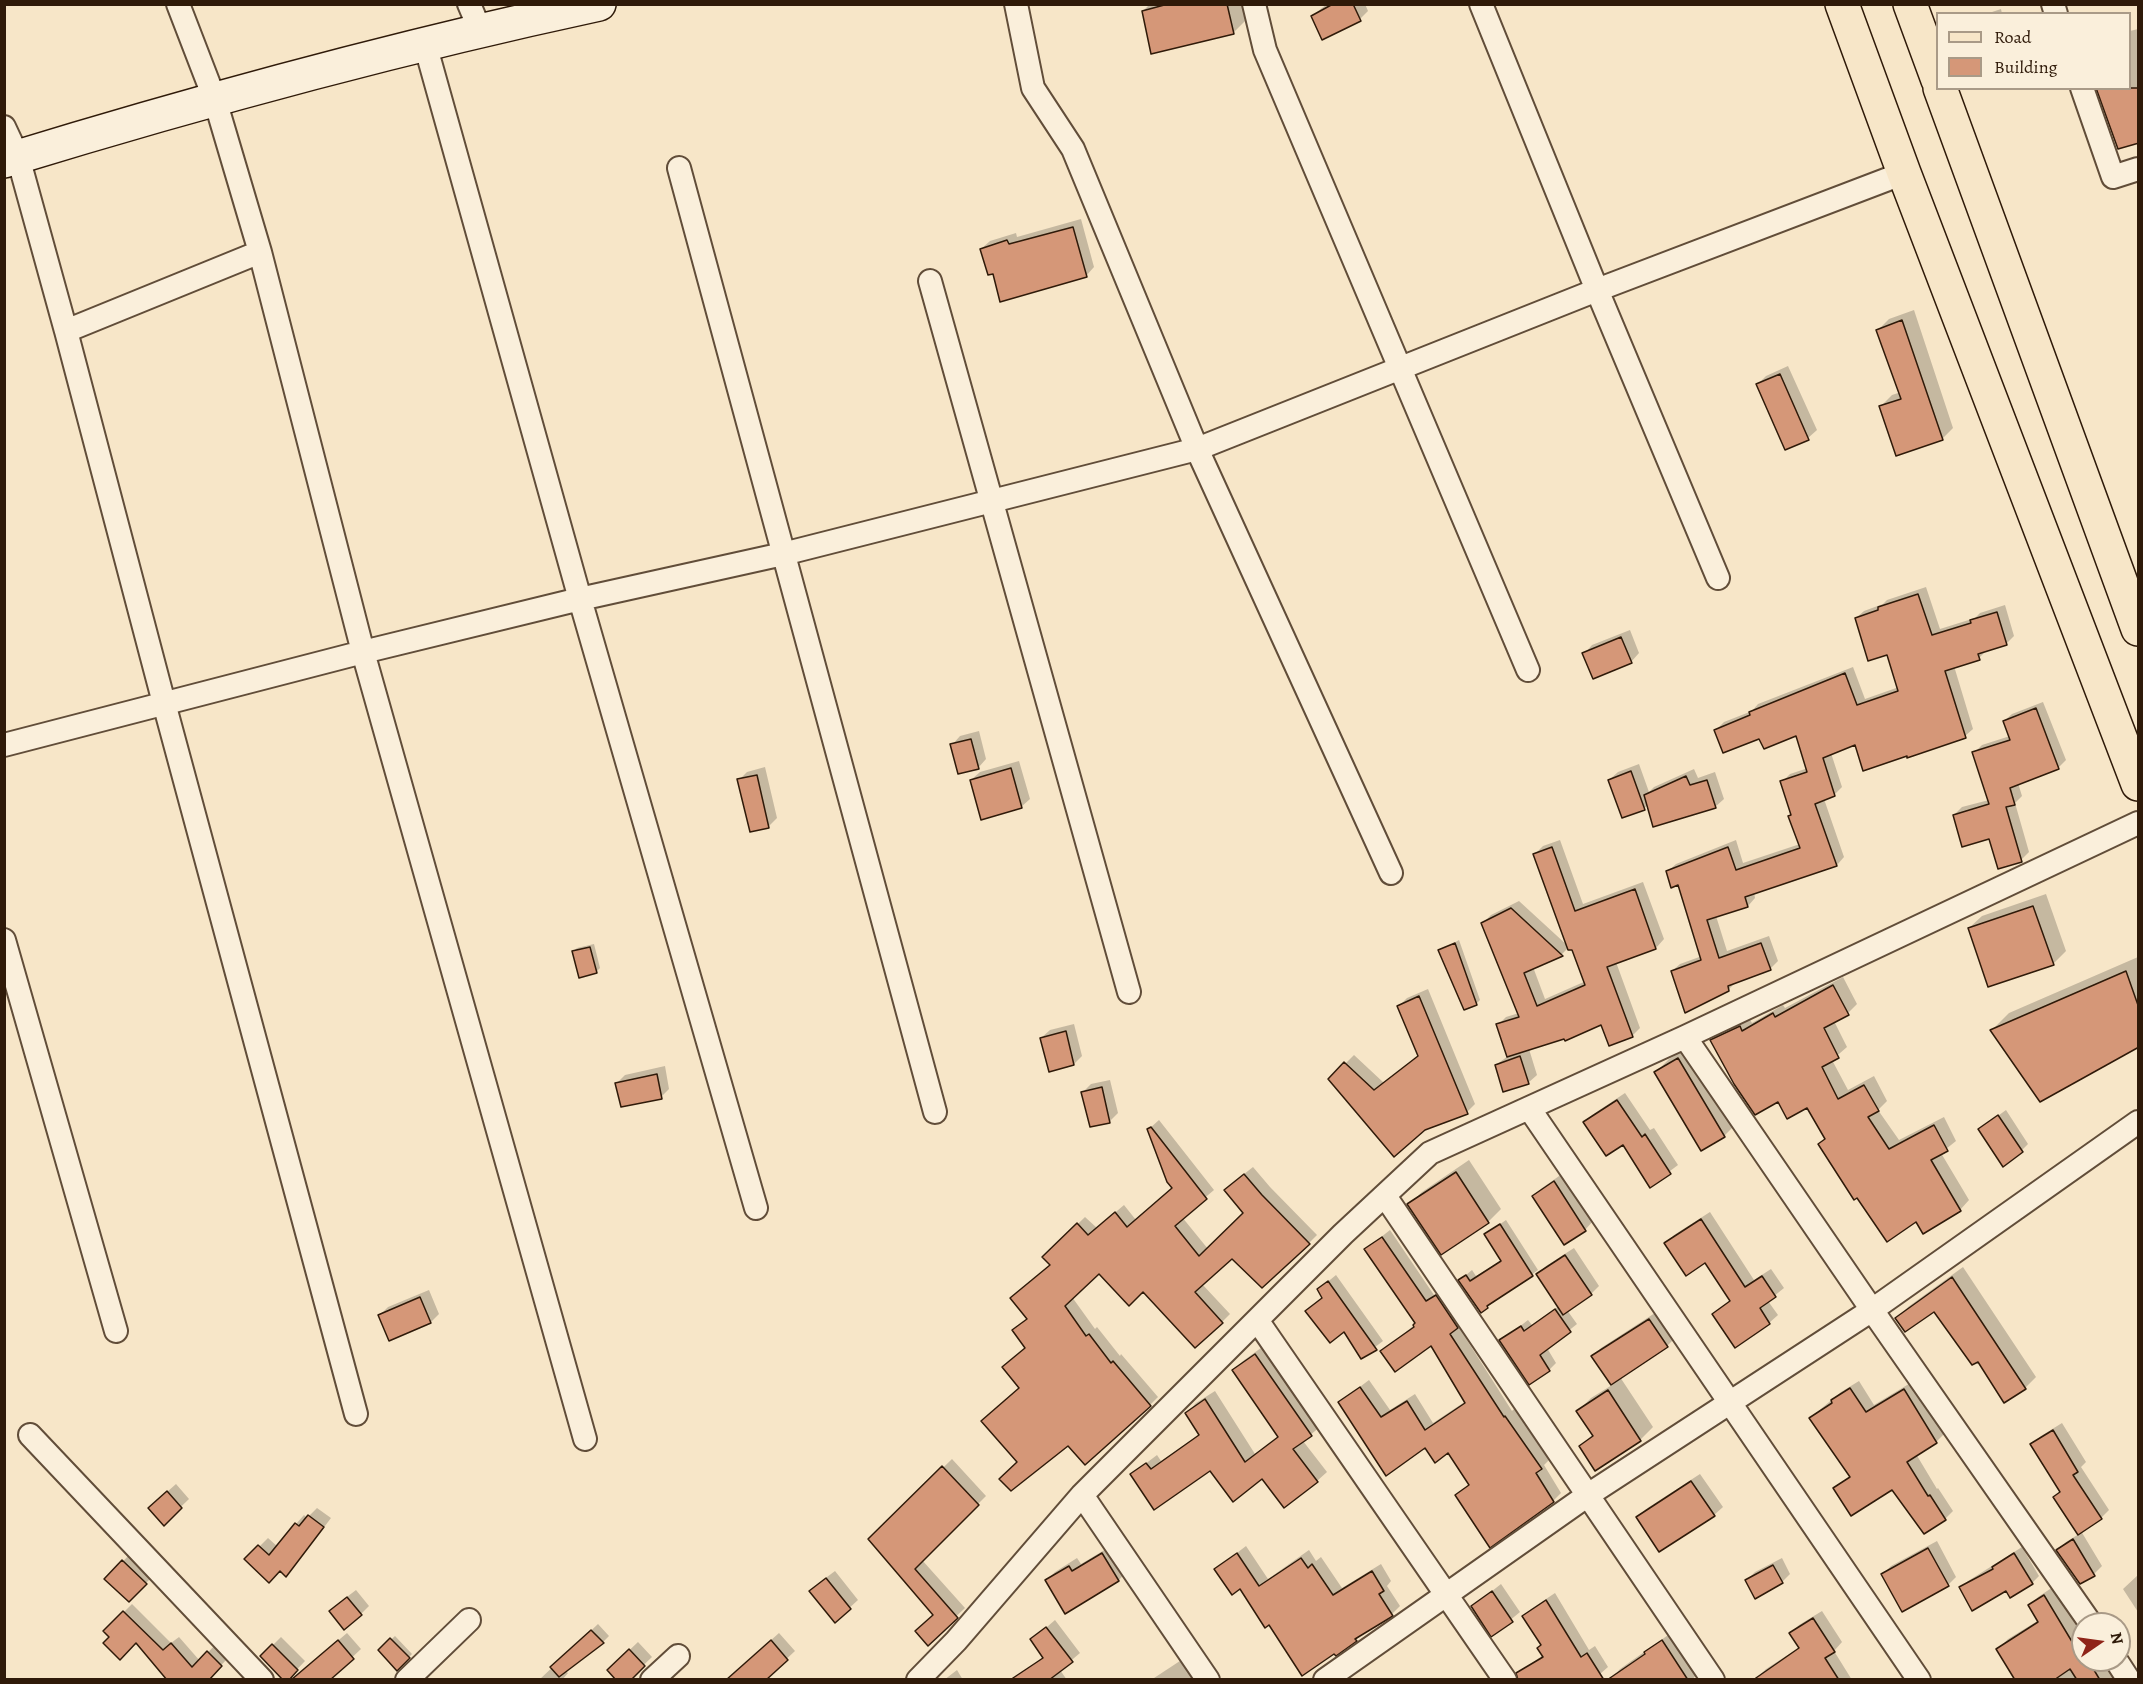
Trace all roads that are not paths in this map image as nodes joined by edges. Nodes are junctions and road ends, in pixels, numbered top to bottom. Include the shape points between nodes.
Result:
1 (177, 4) edge
2 (599, 4) edge
3 (1016, 4) edge
4 (1254, 4) edge
5 (1481, 4) edge
6 (1842, 4) edge
7 (1910, 4) edge
8 (474, 17) edge
9 (425, 45) junction
10 (1936, 75) edge
11 (1941, 90) edge
12 (2083, 90) edge
13 (215, 100) junction
14 (4, 127) edge
15 (11, 159) edge
16 (679, 168) dead end
17 (2139, 169) edge
18 (1904, 172) junction
19 (260, 252) junction
20 (930, 281) dead end
21 (1597, 290) junction
22 (66, 331) junction
23 (1398, 369) junction
24 (1197, 449) junction
25 (990, 501) junction
26 (783, 554) junction
27 (1718, 578) dead end
28 (580, 599) junction
29 (2139, 629) edge
30 (363, 652) junction
31 (1528, 670) dead end
32 (164, 703) junction
33 (4, 745) edge
34 (2139, 784) edge
35 (2139, 823) edge
36 (1391, 873) dead end
37 (4, 940) edge
38 (1129, 992) dead end
39 (1685, 1036) junction
40 (1529, 1108) junction
41 (935, 1112) dead end
42 (2139, 1122) edge
43 (1385, 1196) junction
44 (756, 1208) dead end
45 (1872, 1310) junction
46 (1257, 1320) junction
47 (116, 1331) dead end
48 (1730, 1403) junction
49 (356, 1414) dead end
50 (30, 1435) dead end
51 (585, 1439) dead end
52 (1082, 1495) junction
53 (1588, 1495) junction
54 (1446, 1594) junction
55 (2083, 1612) edge
56 (469, 1620) dead end
57 (678, 1656) dead end
58 (262, 1680) edge
59 (406, 1680) edge
60 (652, 1680) edge
61 (918, 1680) edge
62 (1208, 1680) edge
63 (1325, 1680) edge
64 (1505, 1680) edge
65 (1713, 1680) edge
66 (1919, 1680) edge

1 - 13 street
2 - 8 main road
3 - 24 street via 1033,88 1073,149
4 - 23 street via 1265,50
5 - 21 street
6 - 18 main road
7 - 10 main road
8 - 9 main road
9 - 13 main road
9 - 28 street
11 - 29 main road
12 - 17 street via 2113,177
13 - 15 main road
13 - 19 street
14 - 15 street
15 - 22 street
16 - 26 street
18 - 21 street
18 - 34 main road
19 - 22 street
19 - 30 street
20 - 25 street
21 - 23 street
21 - 27 street
22 - 32 street
23 - 24 street
23 - 31 street
24 - 25 street
24 - 36 street
25 - 26 street
25 - 38 street
26 - 28 street
26 - 41 street
28 - 30 street
28 - 44 street
30 - 32 street
30 - 51 street
32 - 33 street
32 - 49 street
35 - 39 street
37 - 47 street
39 - 40 street
39 - 45 street
40 - 43 street via 1430,1153
40 - 48 street
42 - 45 street
43 - 46 street
43 - 53 street
45 - 48 street
45 - 55 street
46 - 52 street
46 - 54 street
48 - 53 street
48 - 66 street
50 - 58 street
52 - 61 street
52 - 62 street
53 - 54 street
53 - 65 street
54 - 63 street
54 - 64 street
56 - 59 street
57 - 60 street

